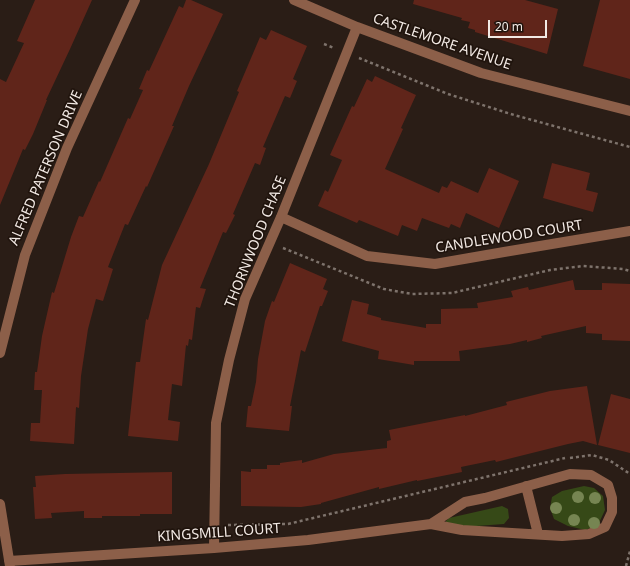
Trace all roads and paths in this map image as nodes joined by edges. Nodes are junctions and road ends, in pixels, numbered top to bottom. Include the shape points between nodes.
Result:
1 (135, 0) edge
2 (294, 0) edge
3 (357, 27) junction
4 (324, 44) dead end
5 (346, 53) junction
6 (630, 111) edge
7 (630, 147) edge
8 (281, 218) junction
9 (630, 231) edge
10 (0, 353) edge
11 (630, 474) edge
12 (526, 486) junction
13 (0, 504) edge
14 (430, 524) junction
15 (215, 525) junction
16 (538, 534) junction
17 (214, 548) junction
18 (630, 551) edge
19 (10, 564) edge
20 (626, 566) edge

1 - 10 street, ALFRED PATERSON DRIVE via 67,148 25,255
2 - 3 street, CASTLEMORE AVENUE
3 - 5 street, THORNWOOD CHASE
3 - 6 street, CASTLEMORE AVENUE via 481,73
4 - 5 path
5 - 7 path via 448,94
5 - 8 street, THORNWOOD CHASE
8 - 9 street, CANDLEWOOD COURT via 367,256 435,264
8 - 15 street, THORNWOOD CHASE via 245,299 229,360 216,423
11 - 15 path via 609,460 592,454 557,460 288,524
12 - 14 street, KINGSMILL COURT via 466,502
12 - 16 street
12 - 16 street, KINGSMILL COURT via 570,474 591,475 608,485 612,498 612,512 605,527 589,534
13 - 19 street
14 - 16 street, KINGSMILL COURT via 462,530
14 - 17 street, KINGSMILL COURT via 308,540
15 - 17 street, THORNWOOD CHASE
17 - 19 street, KINGSMILL COURT
18 - 20 path

